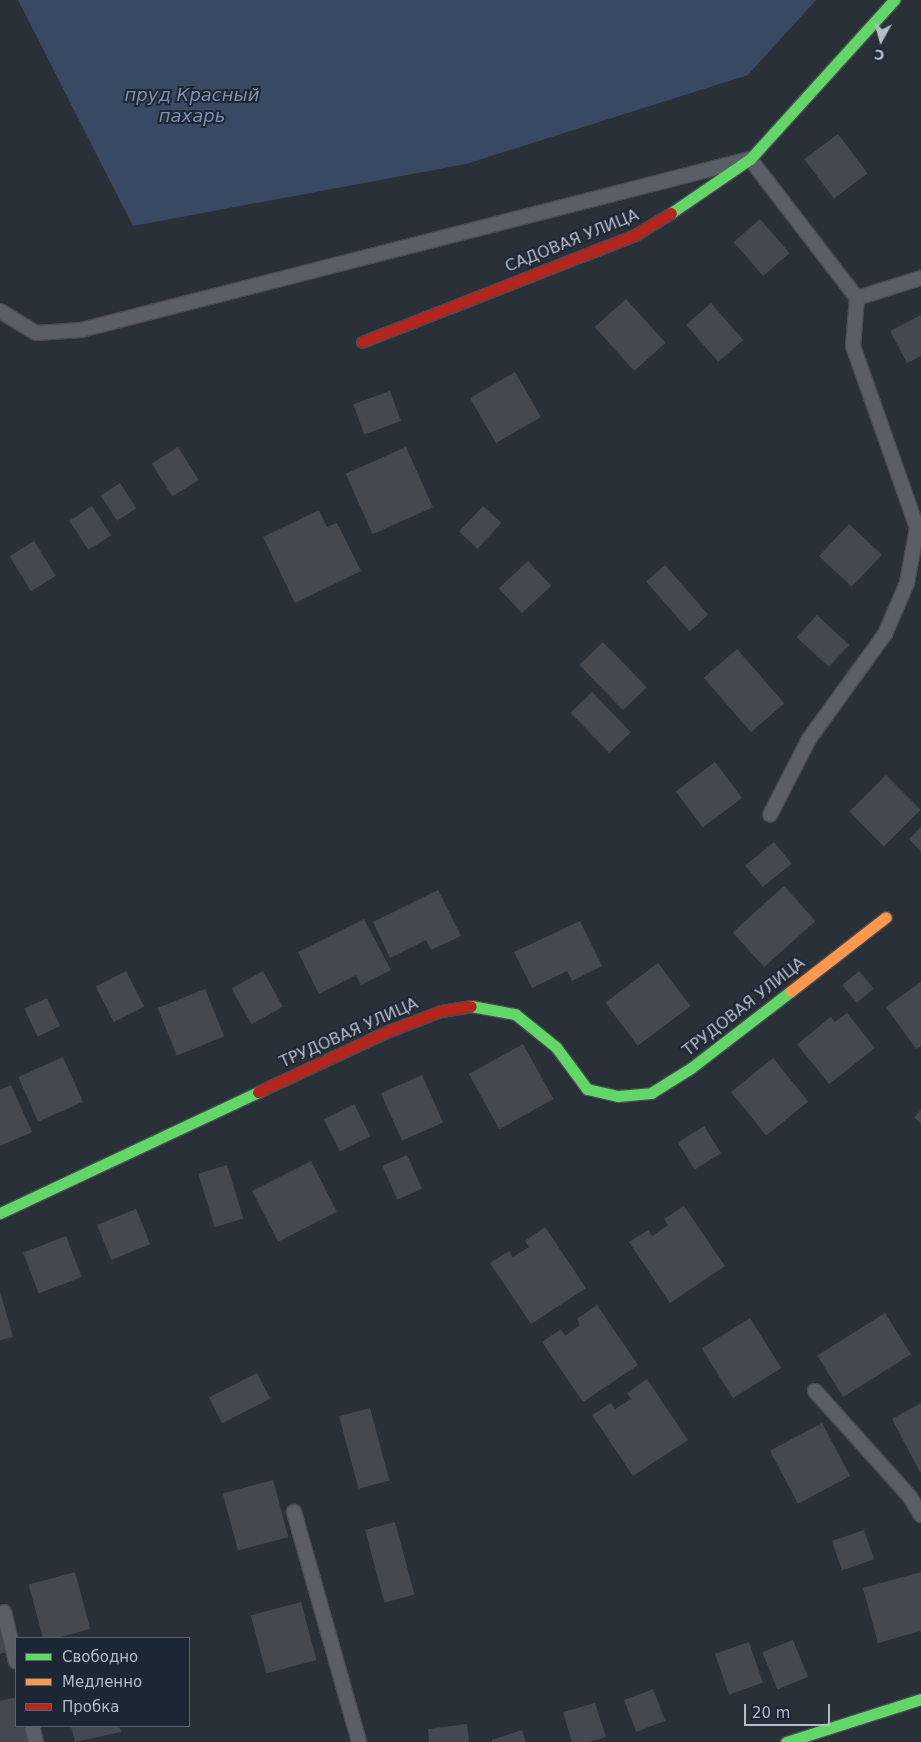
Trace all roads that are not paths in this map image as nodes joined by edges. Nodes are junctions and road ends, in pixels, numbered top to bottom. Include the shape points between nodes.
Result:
1 (894, 0) edge
2 (750, 159) junction
3 (921, 278) edge
4 (857, 298) junction
5 (0, 311) edge
6 (362, 342) dead end
7 (770, 815) dead end
8 (886, 917) dead end
9 (0, 1213) edge
10 (815, 1391) dead end
11 (294, 1512) dead end
12 (921, 1515) edge
13 (4, 1612) dead end
14 (15, 1658) edge
15 (921, 1699) edge
16 (32, 1727) edge
17 (36, 1742) edge
18 (360, 1742) edge
19 (786, 1742) edge

1 - 2 street, САДОВАЯ УЛИЦА
2 - 4 lane
2 - 5 lane via 81,330 36,333
2 - 6 street, САДОВАЯ УЛИЦА via 636,235
3 - 4 lane
4 - 7 lane via 853,346 917,528 907,583 885,634 809,739
8 - 9 street, ТРУДОВАЯ УЛИЦА via 691,1068 651,1093 618,1096 587,1089 556,1047 515,1014 476,1005 441,1011 386,1032
10 - 12 lane via 910,1497
11 - 18 lane
13 - 14 lane
15 - 19 street
16 - 17 lane

